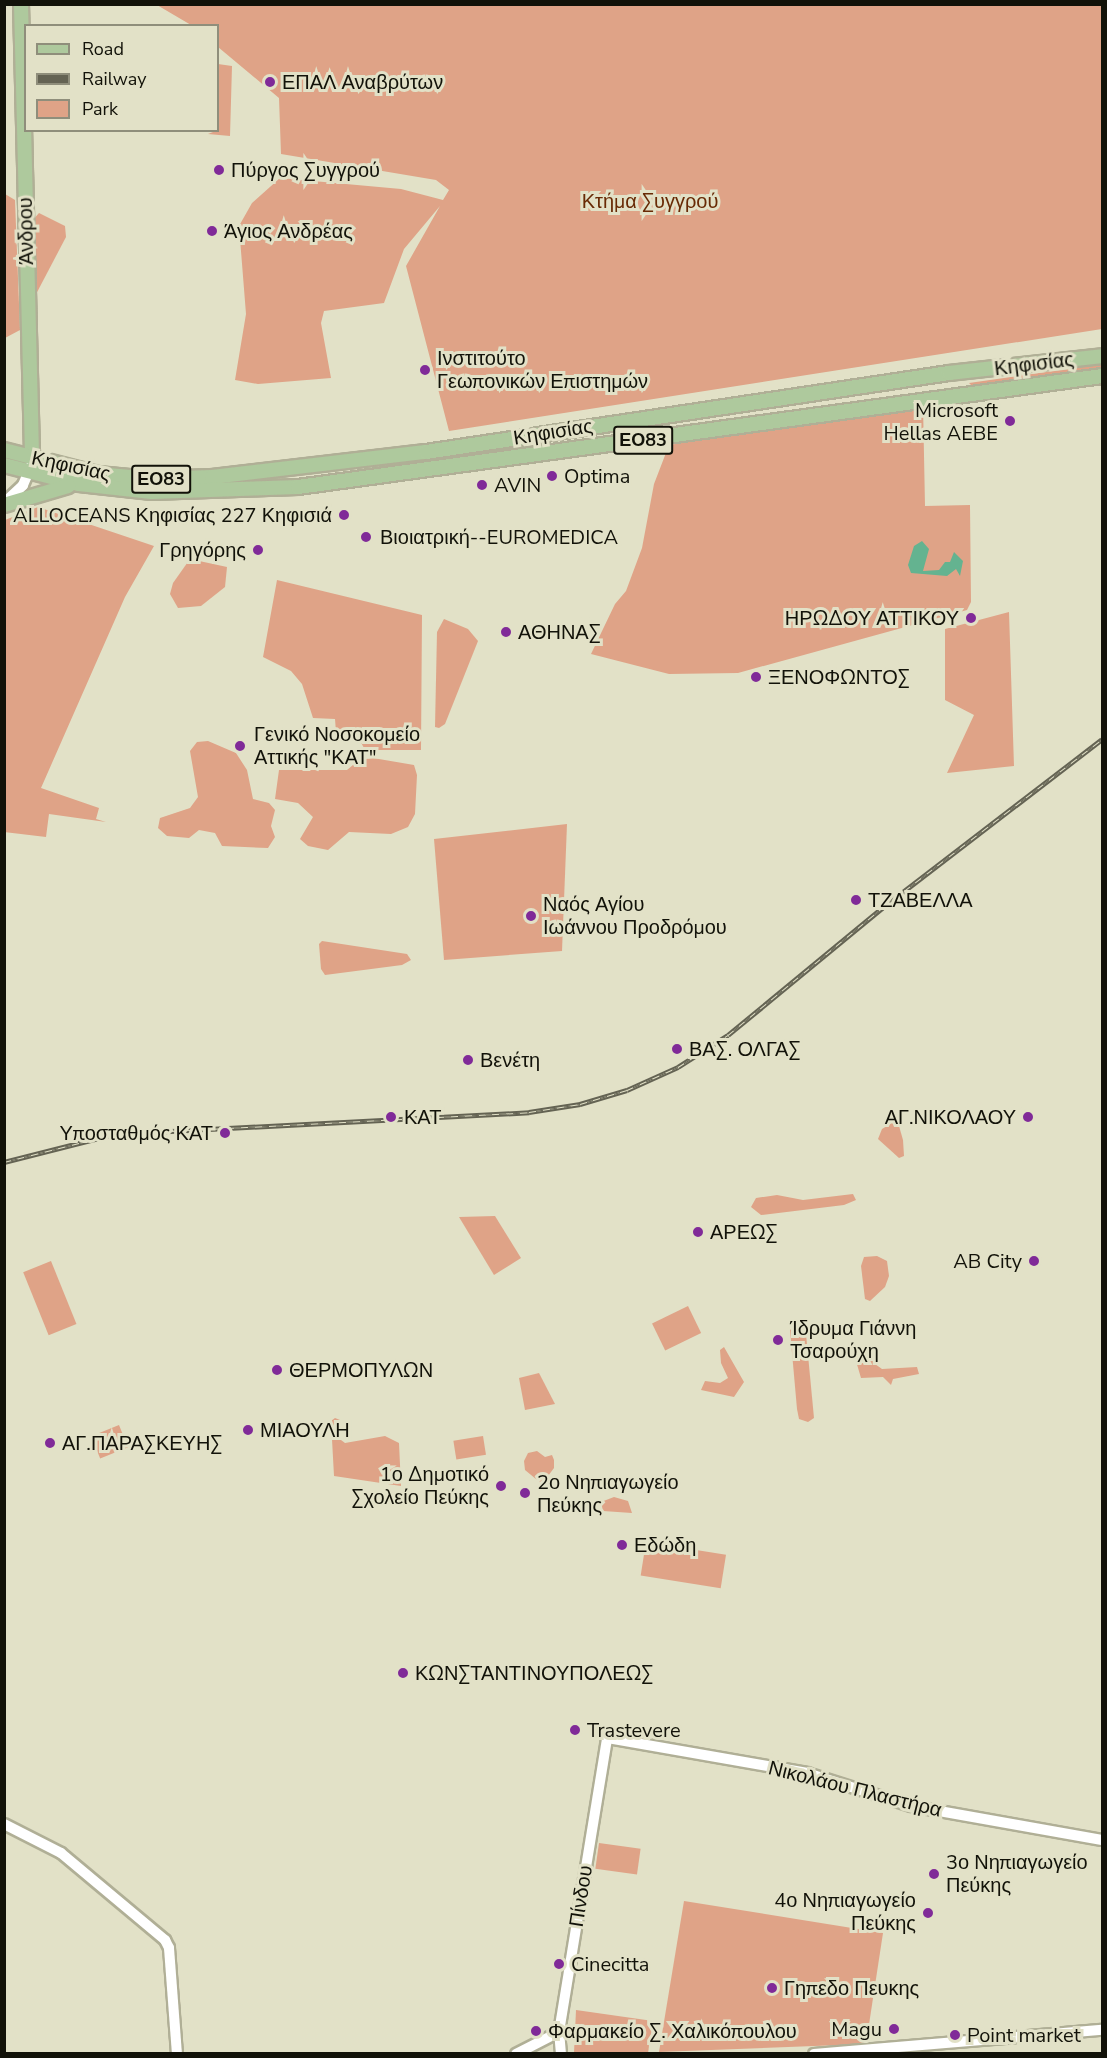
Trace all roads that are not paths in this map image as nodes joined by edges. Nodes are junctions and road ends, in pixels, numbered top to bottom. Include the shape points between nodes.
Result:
1 (21, 4) edge
2 (24, 128) edge
3 (24, 132) edge
4 (1102, 356) edge
5 (1102, 376) edge
6 (4, 450) edge
7 (32, 458) junction
8 (4, 465) edge
9 (30, 473) junction
10 (79, 484) junction
11 (4, 504) edge
12 (607, 1738) joint
13 (4, 1824) edge
14 (1102, 1840) edge
15 (1102, 2030) edge
16 (559, 2032) junction
17 (177, 2054) edge
18 (516, 2054) edge
19 (561, 2054) edge
20 (814, 2054) edge

1 - 2 main road, Άνδρου
3 - 7 main road, Άνδρου
4 - 7 main road, Κηφισίας / ΕΟ83 via 937,375 426,452 229,475 151,479 98,474
5 - 10 main road, Κηφισίας / ΕΟ83 via 298,487 152,492
6 - 7 main road, Κηφισίας / ΕΟ83
7 - 9 street
8 - 9 main road, Κηφισίας / ΕΟ83
9 - 10 main road, Κηφισίας / ΕΟ83
9 - 11 street
10 - 11 main road
12 - 14 street, Νικολάου Πλαστήρα via 807,1773 911,1806
12 - 16 street, Πίνδου
13 - 17 street via 61,1853 165,1940 169,1948
15 - 20 street
16 - 18 street
16 - 19 street, Πίνδου

